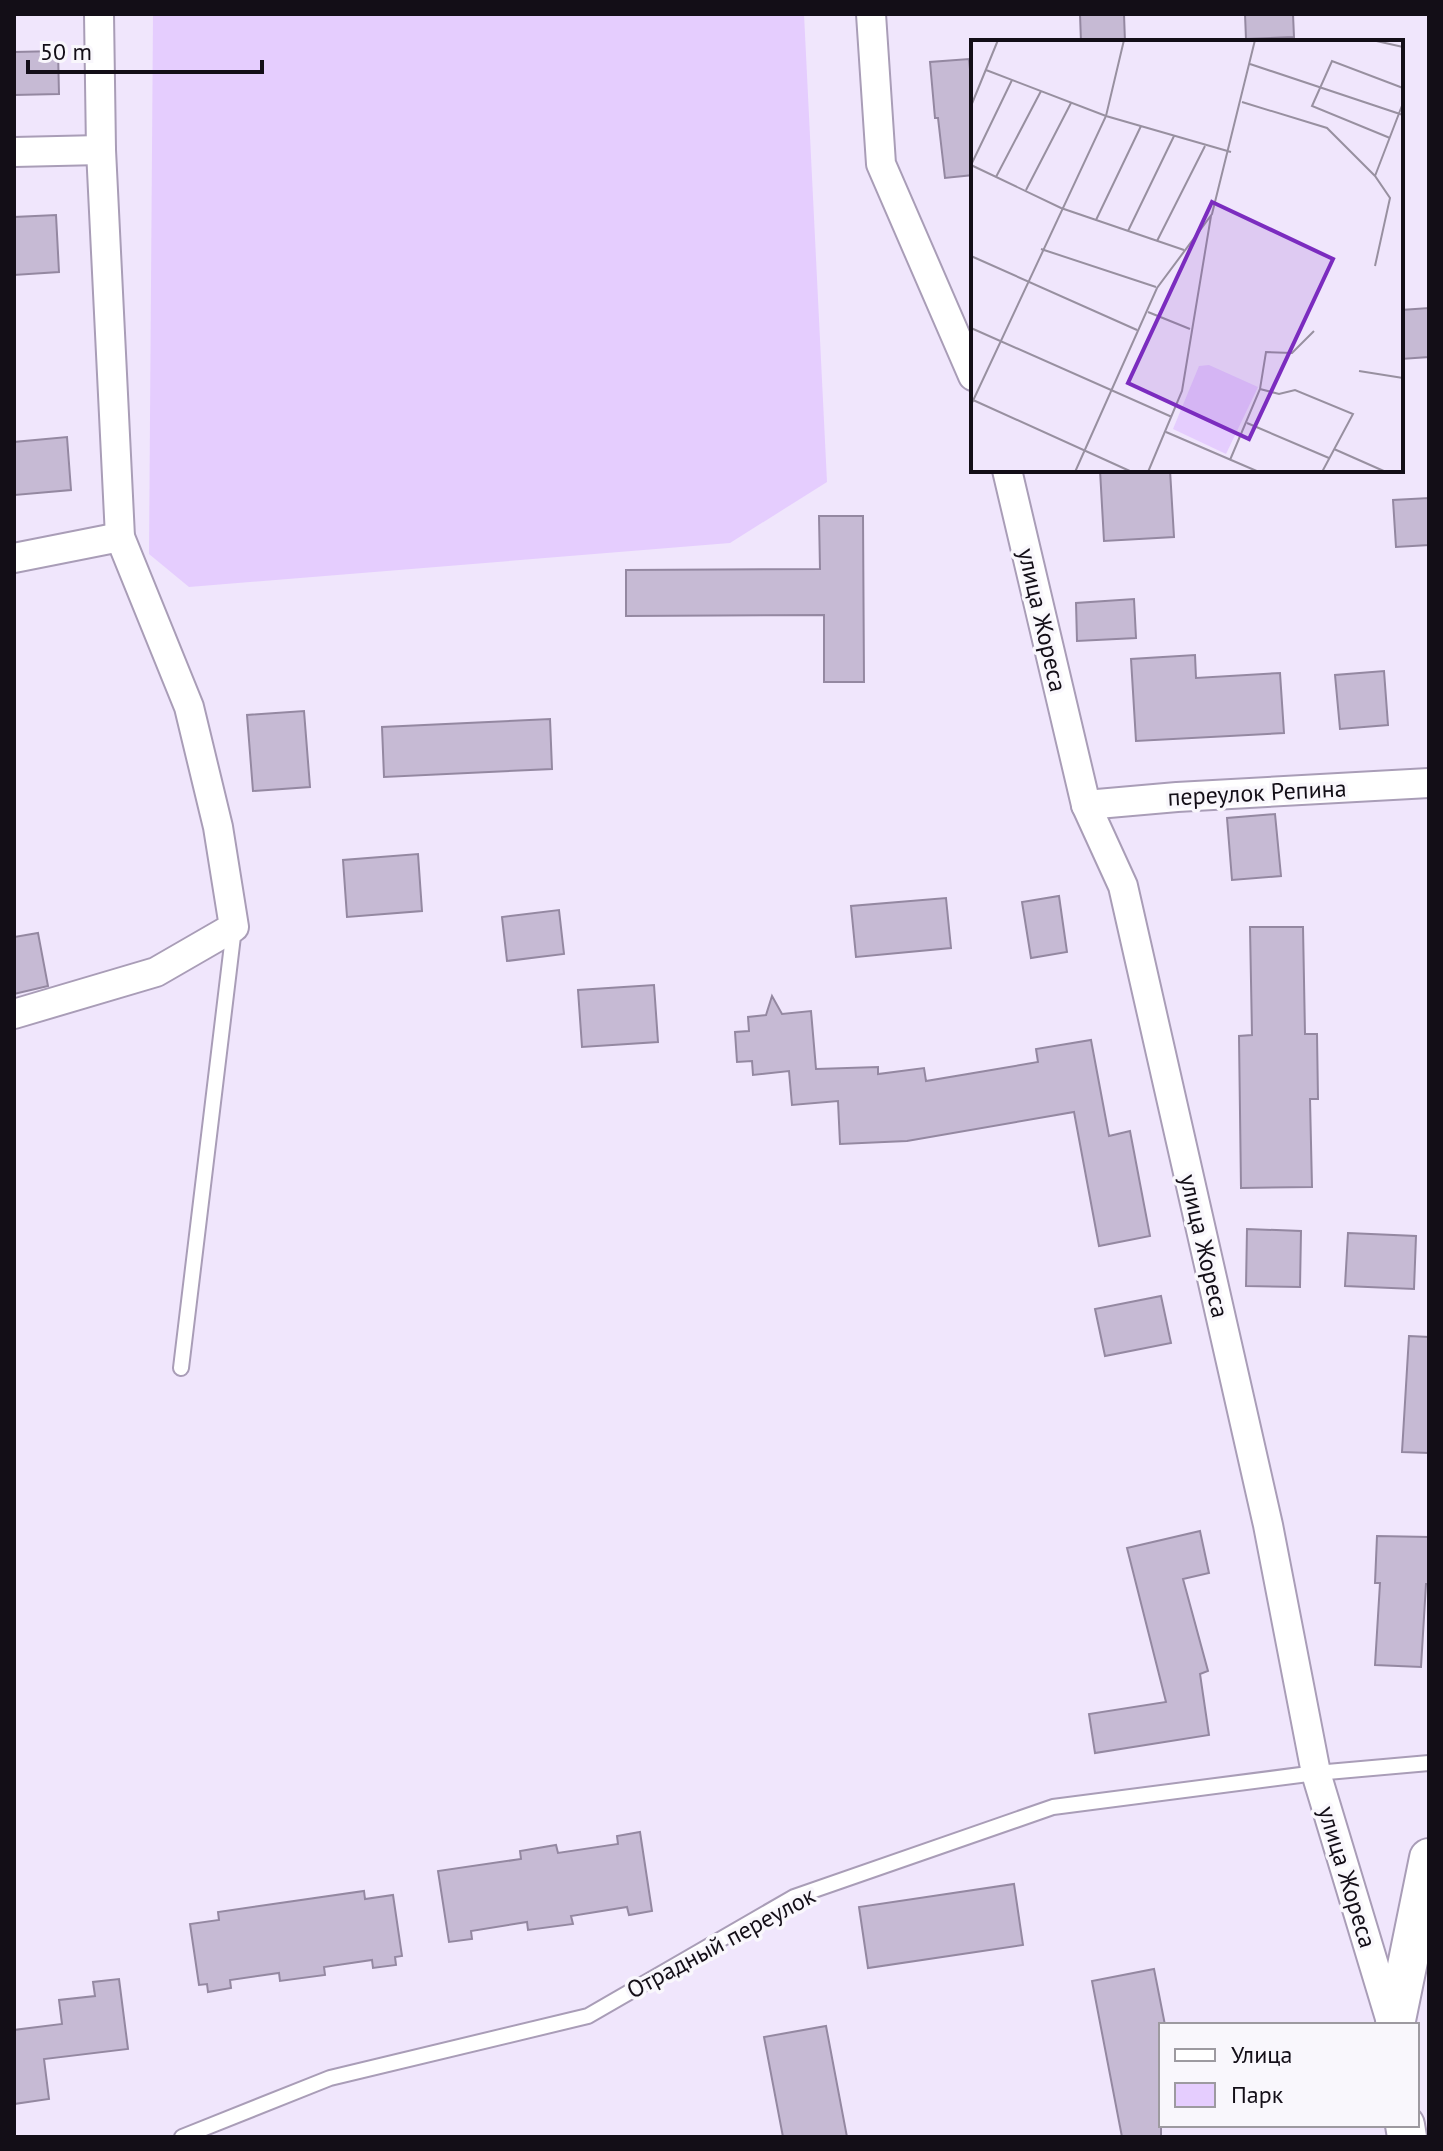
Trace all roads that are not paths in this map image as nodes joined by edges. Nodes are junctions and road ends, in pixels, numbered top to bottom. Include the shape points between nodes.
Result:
1 (99, 14) edge
2 (871, 14) edge
3 (101, 150) junction
4 (14, 152) edge
5 (971, 371) edge
6 (1007, 472) edge
7 (120, 537) junction
8 (14, 558) edge
9 (1429, 783) edge
10 (1086, 805) junction
11 (234, 927) junction
12 (14, 1014) edge
13 (181, 1368) dead end
14 (1429, 1763) edge
15 (1316, 1773) junction
16 (1429, 1858) edge
17 (1393, 2023) edge
18 (1394, 2023) edge
19 (182, 2137) edge

1 - 3 street
2 - 5 street via 881,164
3 - 4 street
3 - 7 street
6 - 10 street, улица Жореса
7 - 8 street
7 - 11 street via 189,707 218,827
9 - 10 street, переулок Репина
10 - 15 street, улица Жореса via 1123,886 1268,1525
11 - 12 street via 156,972
11 - 13 lane
14 - 15 lane, Отрадный переулок
15 - 17 street, улица Жореса
15 - 19 lane, Отрадный переулок via 1053,1807 794,1897 588,2016 330,2078
16 - 18 main road

